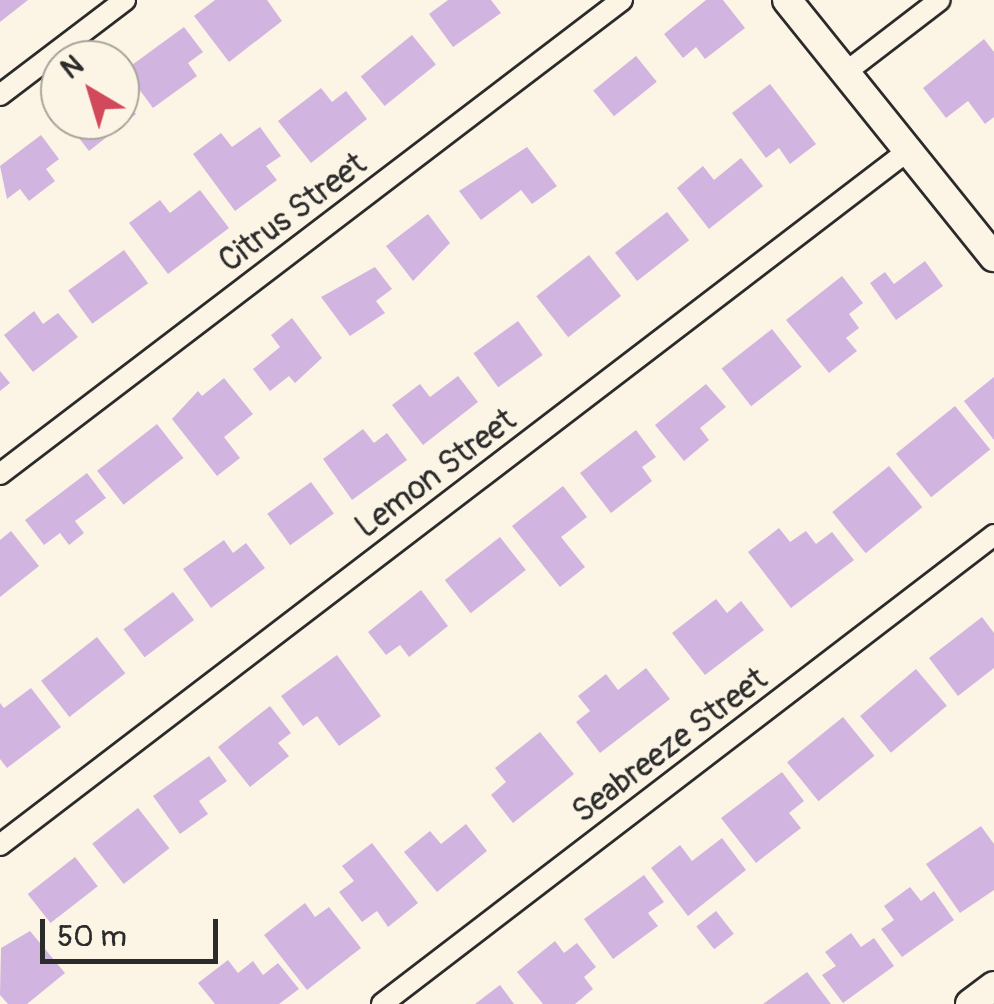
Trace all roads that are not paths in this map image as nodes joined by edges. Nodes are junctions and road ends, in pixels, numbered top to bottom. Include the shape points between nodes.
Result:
1 (125, 0) edge
2 (622, 0) edge
3 (787, 0) edge
4 (940, 0) edge
5 (846, 72) junction
6 (0, 95) edge
7 (909, 150) junction
8 (994, 257) edge
9 (0, 474) edge
10 (994, 535) edge
11 (0, 845) edge
12 (994, 986) edge
13 (382, 1004) edge
14 (970, 1004) edge

1 - 6 street
2 - 9 street, Citrus Street
3 - 5 street
4 - 5 street
5 - 7 street
7 - 8 street
7 - 11 street, Lemon Street
10 - 13 street, Seabreeze Street
12 - 14 street

